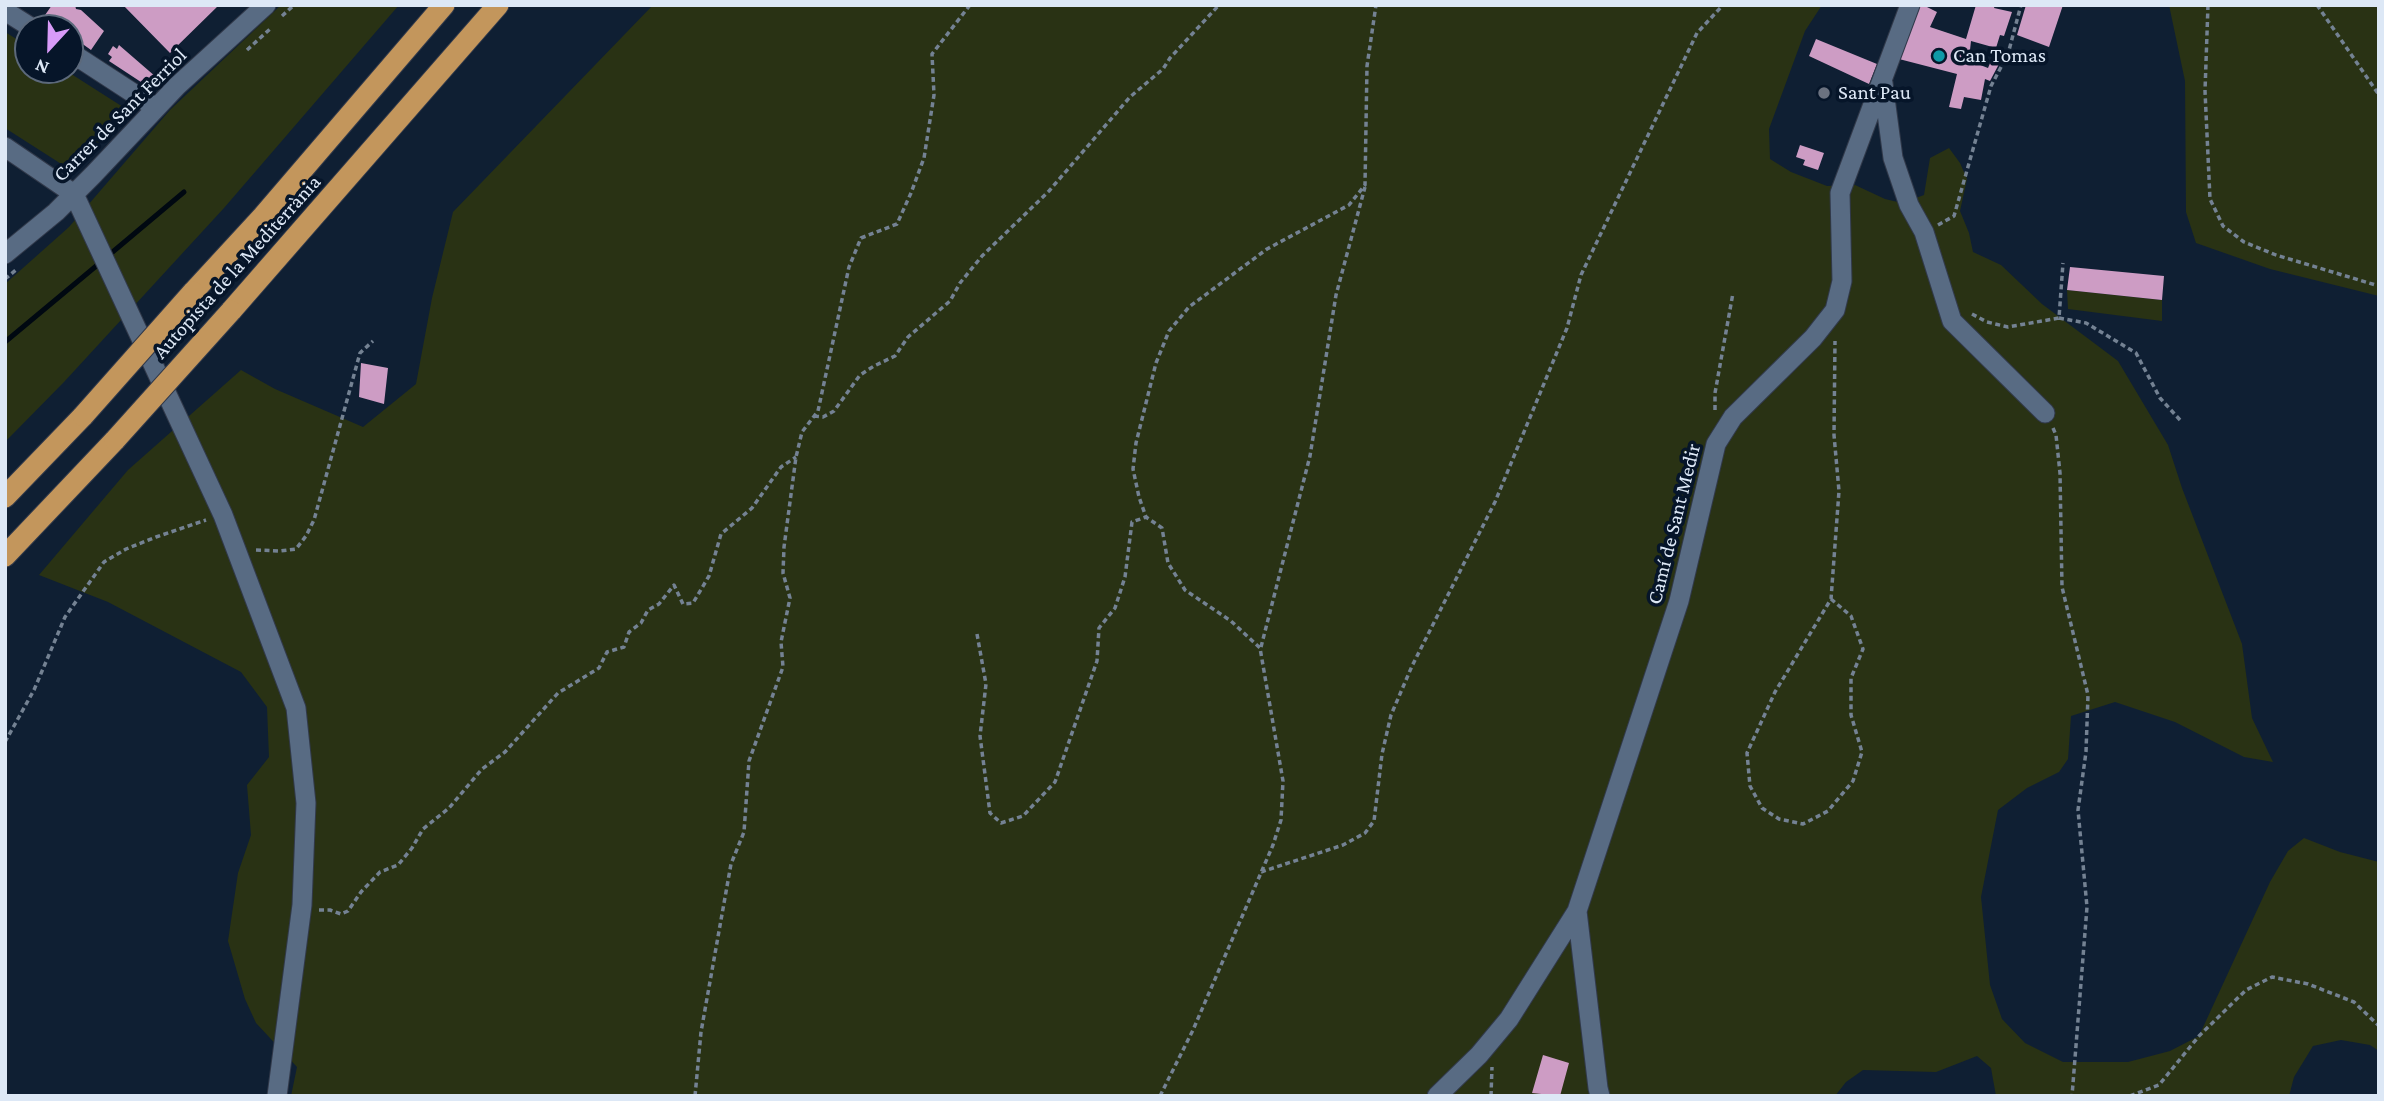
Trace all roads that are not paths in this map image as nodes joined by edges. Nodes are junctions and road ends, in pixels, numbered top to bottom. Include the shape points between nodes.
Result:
1 (266, 5) edge
2 (444, 5) edge
3 (498, 5) edge
4 (1910, 5) edge
5 (84, 61) edge
6 (1882, 79) junction
7 (156, 108) junction
8 (5, 147) edge
9 (74, 194) junction
10 (5, 254) edge
11 (2045, 413) road end
12 (5, 497) edge
13 (5, 556) edge
14 (1577, 911) junction
15 (277, 1096) edge
16 (1437, 1096) edge
17 (1601, 1096) edge

1 - 7 street, Carrer de Sant Ferriol
2 - 12 highway, Autopista de la Mediterrània, bridge via 263,216
3 - 13 highway, Autopista de la Mediterrània, bridge via 231,311
4 - 6 street, Camí de Sant Medir
5 - 7 street
6 - 11 street via 1893,158 1924,232 1952,321
6 - 14 street, Camí de Sant Medir via 1840,193 1842,281 1835,310 1733,417 1716,444 1679,600
7 - 9 street, Carrer de Sant Ferriol
8 - 9 street
9 - 10 street, Carrer de Sant Ferriol
9 - 15 street via 223,515 296,708 306,803 302,909
14 - 16 street via 1509,1019
14 - 17 street, Camí de Sant Medir

